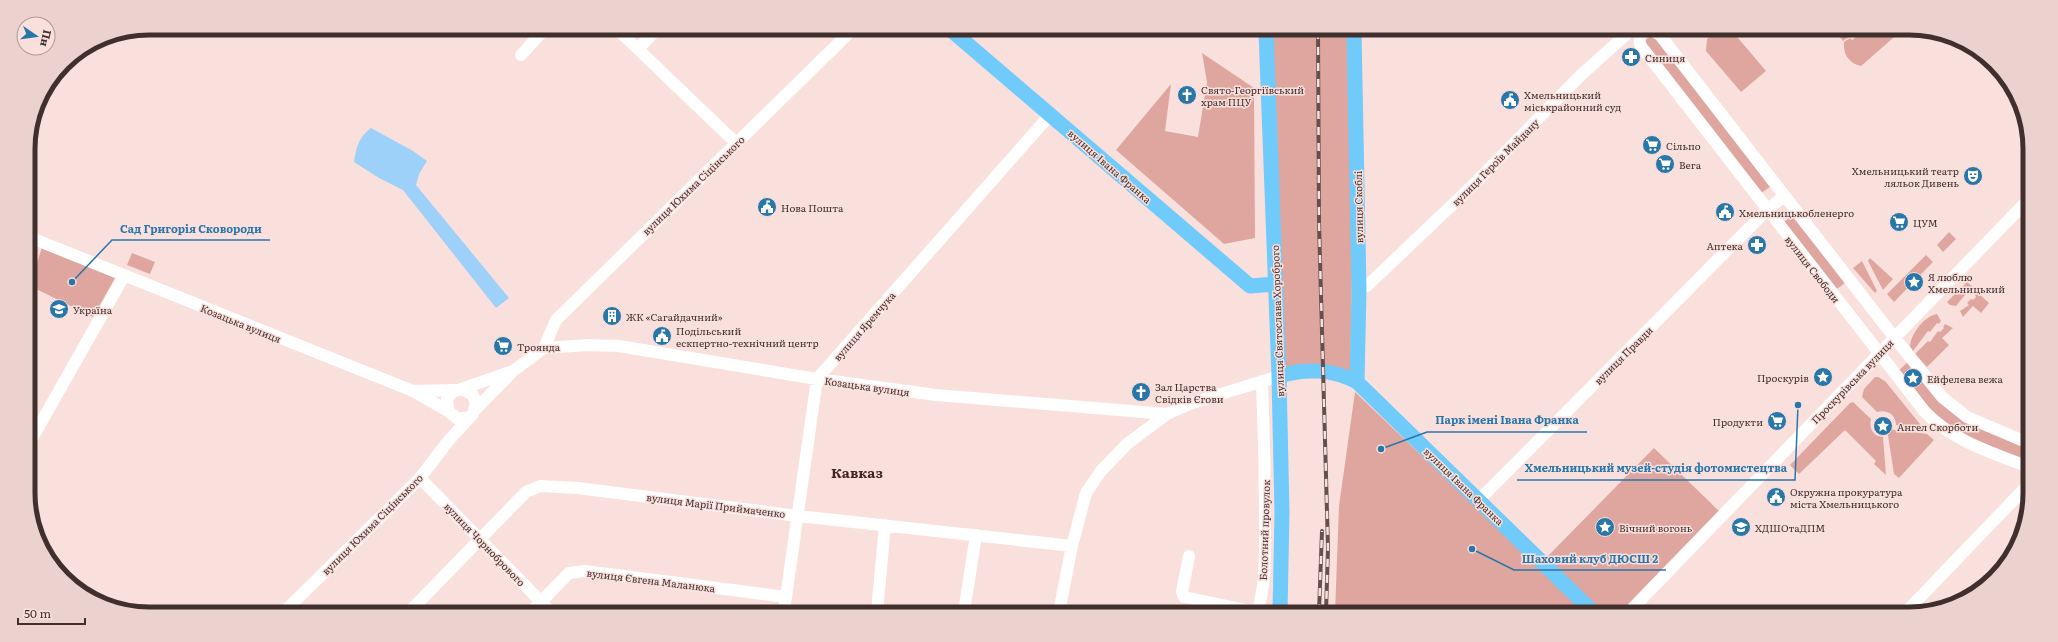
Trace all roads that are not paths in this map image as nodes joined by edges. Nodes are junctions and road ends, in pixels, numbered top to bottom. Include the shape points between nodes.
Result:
1 (539, 35) edge
2 (623, 35) edge
3 (651, 35) edge
4 (847, 35) edge
5 (957, 35) edge
6 (1266, 35) edge
7 (1354, 35) edge
8 (1626, 35) edge
9 (1639, 35) edge
10 (1660, 35) edge
11 (638, 49) junction
12 (521, 55) dead end
13 (1050, 115) junction
14 (736, 143) junction
15 (1784, 196) junction
16 (2023, 205) edge
17 (1767, 210) junction
18 (35, 239) edge
19 (124, 276) junction
20 (1276, 284) junction
21 (1359, 290) junction
22 (1894, 337) junction
23 (544, 348) junction
24 (1878, 353) junction
25 (513, 371) junction
26 (1279, 376) junction
27 (817, 379) junction
28 (1262, 381) junction
29 (1357, 382) junction
30 (459, 390) junction
31 (413, 391) junction
32 (449, 413) junction
33 (472, 413) junction
34 (1167, 414) junction
35 (35, 433) edge
36 (449, 440) junction
37 (2023, 441) edge
38 (2023, 465) edge
39 (420, 478) junction
40 (2023, 490) edge
41 (1479, 500) junction
42 (798, 516) junction
43 (885, 525) junction
44 (976, 535) junction
45 (480, 539) junction
46 (1072, 546) junction
47 (1189, 556) dead end
48 (786, 597) junction
49 (541, 602) junction
50 (289, 607) edge
51 (413, 607) edge
52 (536, 607) edge
53 (546, 607) edge
54 (785, 607) edge
55 (877, 607) edge
56 (965, 607) edge
57 (1060, 607) edge
58 (1232, 607) edge
59 (1258, 607) edge
60 (1280, 607) edge
61 (1588, 607) edge
62 (1634, 607) edge
63 (1911, 607) edge

1 - 12 street
2 - 11 street
3 - 11 street
4 - 14 street, вулиця Юхима Сіцінського
5 - 13 main road, вулиця Івана Франка
6 - 20 main road, вулиця Святослава Хороброго
7 - 21 main road, вулиця Скоблі
8 - 21 street, вулиця Героїв Майдану via 1581,76 1466,192 1368,285
9 - 17 street, вулиця Свободи via 1640,45
10 - 15 street
11 - 14 street
13 - 20 main road, вулиця Івана Франка via 1250,286
13 - 27 street, вулиця Яремчука
14 - 23 street, вулиця Юхима Сіцінського via 556,320
15 - 17 street, вулиця Правди
15 - 22 street
16 - 22 street, Проскурівська вулиця
17 - 24 street, вулиця Свободи
17 - 41 street, вулиця Правди
18 - 19 street, Козацька вулиця
19 - 31 street, Козацька вулиця
19 - 35 street
20 - 26 main road, вулиця Святослава Хороброго
21 - 29 main road, вулиця Скоблі
22 - 24 street, Проскурівська вулиця
22 - 37 street via 1942,397 1954,408 1975,421
23 - 25 street, Козацька вулиця
23 - 27 street, Козацька вулиця via 619,346
24 - 38 street, вулиця Свободи via 1925,412 1940,426 1965,442
24 - 62 street, Проскурівська вулиця
25 - 30 street, Козацька вулиця
25 - 33 street, вулиця Юхима Сіцінського
26 - 28 street, Козацька вулиця
26 - 29 main road, вулиця Івана Франка via 1312,371 1327,372
26 - 60 main road, вулиця Святослава Хороброго via 1282,512
27 - 34 street, Козацька вулиця via 936,396
27 - 42 street
28 - 34 street, Козацька вулиця via 1192,403
28 - 59 street, Болотний провулок via 1265,553
29 - 41 main road, вулиця Івана Франка
30 - 31 street, Козацька вулиця
30 - 32 street via 447,398
30 - 33 street via 472,394 476,402
31 - 32 street
32 - 33 street via 462,419
32 - 36 street via 452,423
33 - 36 street, вулиця Юхима Сіцінського
34 - 46 street via 1127,444 1101,471 1086,493
36 - 39 street, вулиця Юхима Сіцінського
39 - 45 street, вулиця Чорнобрового
39 - 50 street, вулиця Юхима Сіцінського
40 - 63 street
41 - 61 main road, вулиця Івана Франка
42 - 43 street, вулиця Марії Приймаченко
42 - 45 street, вулиця Марії Приймаченко via 578,488 540,486 526,492
42 - 48 street
43 - 44 street, вулиця Марії Приймаченко
43 - 55 street
44 - 46 street, вулиця Марії Приймаченко
44 - 56 street
45 - 49 street, вулиця Чорнобрового
45 - 51 street, вулиця Марії Приймаченко
46 - 57 street
47 - 58 street, Болотний провулок via 1182,592 1184,597
48 - 49 street, вулиця Євгена Маланюка via 585,571 569,573
48 - 54 street
49 - 52 street, вулиця Євгена Маланюка
49 - 53 street, вулиця Чорнобрового

